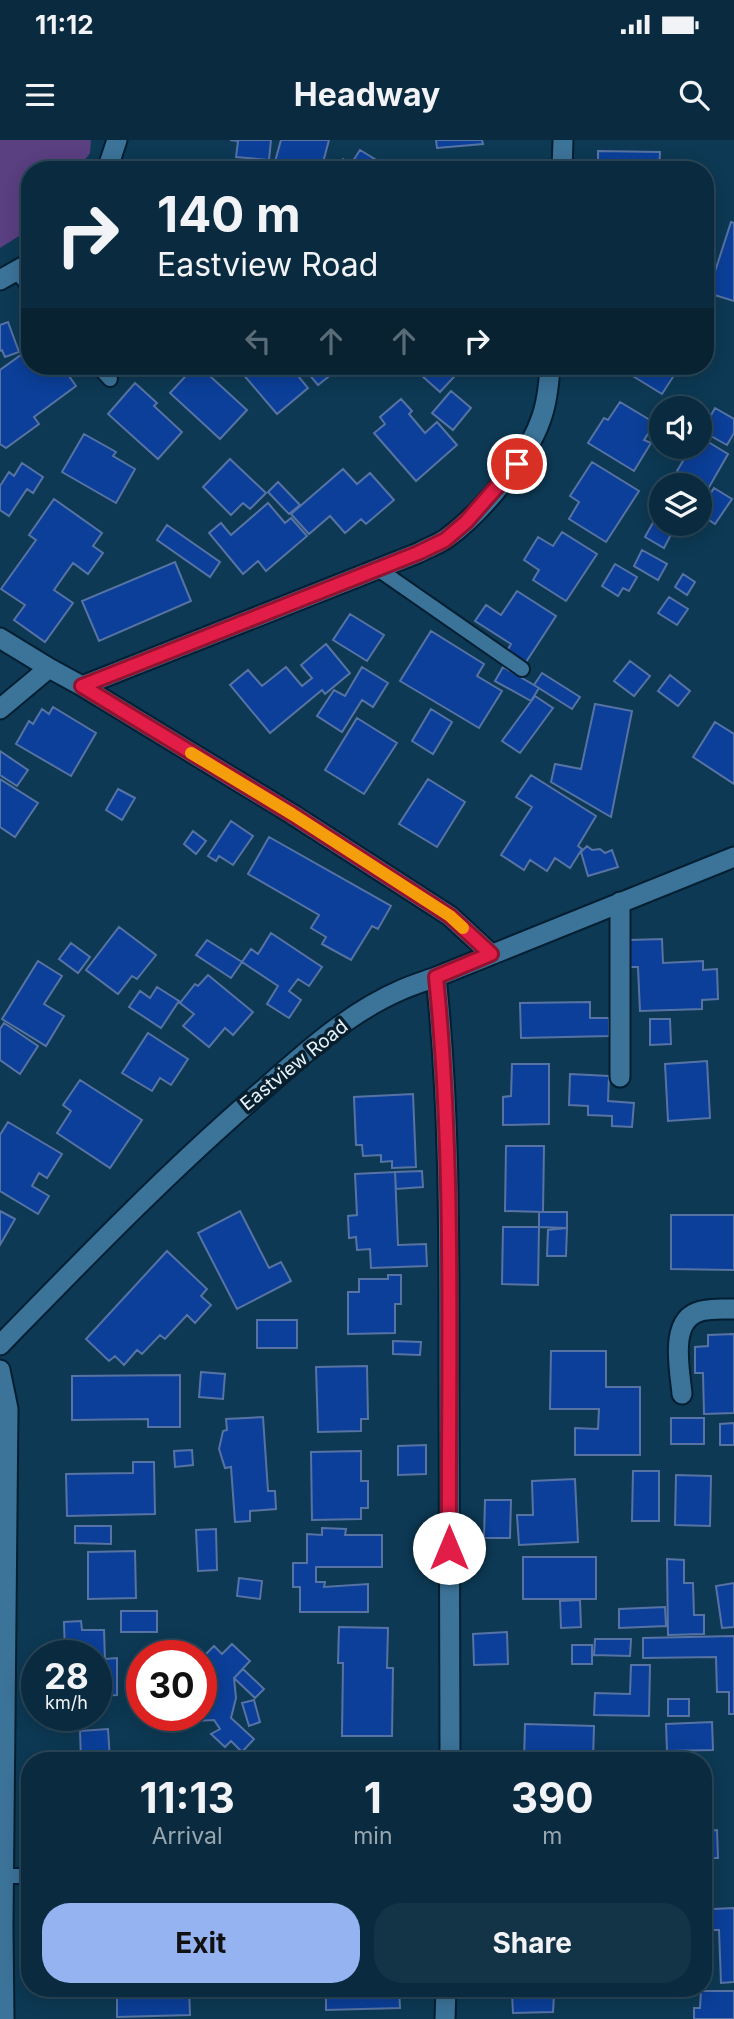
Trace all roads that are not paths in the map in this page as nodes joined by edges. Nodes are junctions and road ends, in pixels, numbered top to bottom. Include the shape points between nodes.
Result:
1 (117, 140) edge
2 (563, 140) edge
3 (110, 161) edge
4 (562, 161) edge
5 (106, 375) edge
6 (549, 375) edge
7 (110, 379) dead end
8 (378, 569) junction
9 (0, 638) edge
10 (49, 668) junction
11 (522, 669) dead end
12 (82, 686) junction
13 (0, 709) edge
14 (734, 857) edge
15 (620, 902) junction
16 (491, 954) junction
17 (436, 977) junction
18 (620, 1077) dead end
19 (734, 1309) edge
20 (0, 1345) edge
21 (0, 1370) edge
22 (682, 1394) dead end
23 (450, 1752) edge
24 (4, 1876) junction
25 (21, 1876) edge
26 (446, 1997) edge
27 (4, 2019) edge
28 (445, 2019) edge

1 - 3 street
2 - 4 street
5 - 7 lane
6 - 8 street via 541,419 526,452 508,475 445,540
8 - 11 lane
8 - 12 street
9 - 10 street
10 - 12 street
10 - 13 street
12 - 16 street via 450,916
14 - 15 street, Eastview Road
15 - 16 street, Eastview Road
15 - 18 street
16 - 17 street, Eastview Road
17 - 20 street, Eastview Road via 388,996 321,1040 198,1146
17 - 23 street via 446,1119 449,1267
19 - 22 street via 701,1311 685,1324 677,1341
21 - 24 street via 8,1409
24 - 25 lane
24 - 27 street
26 - 28 street

